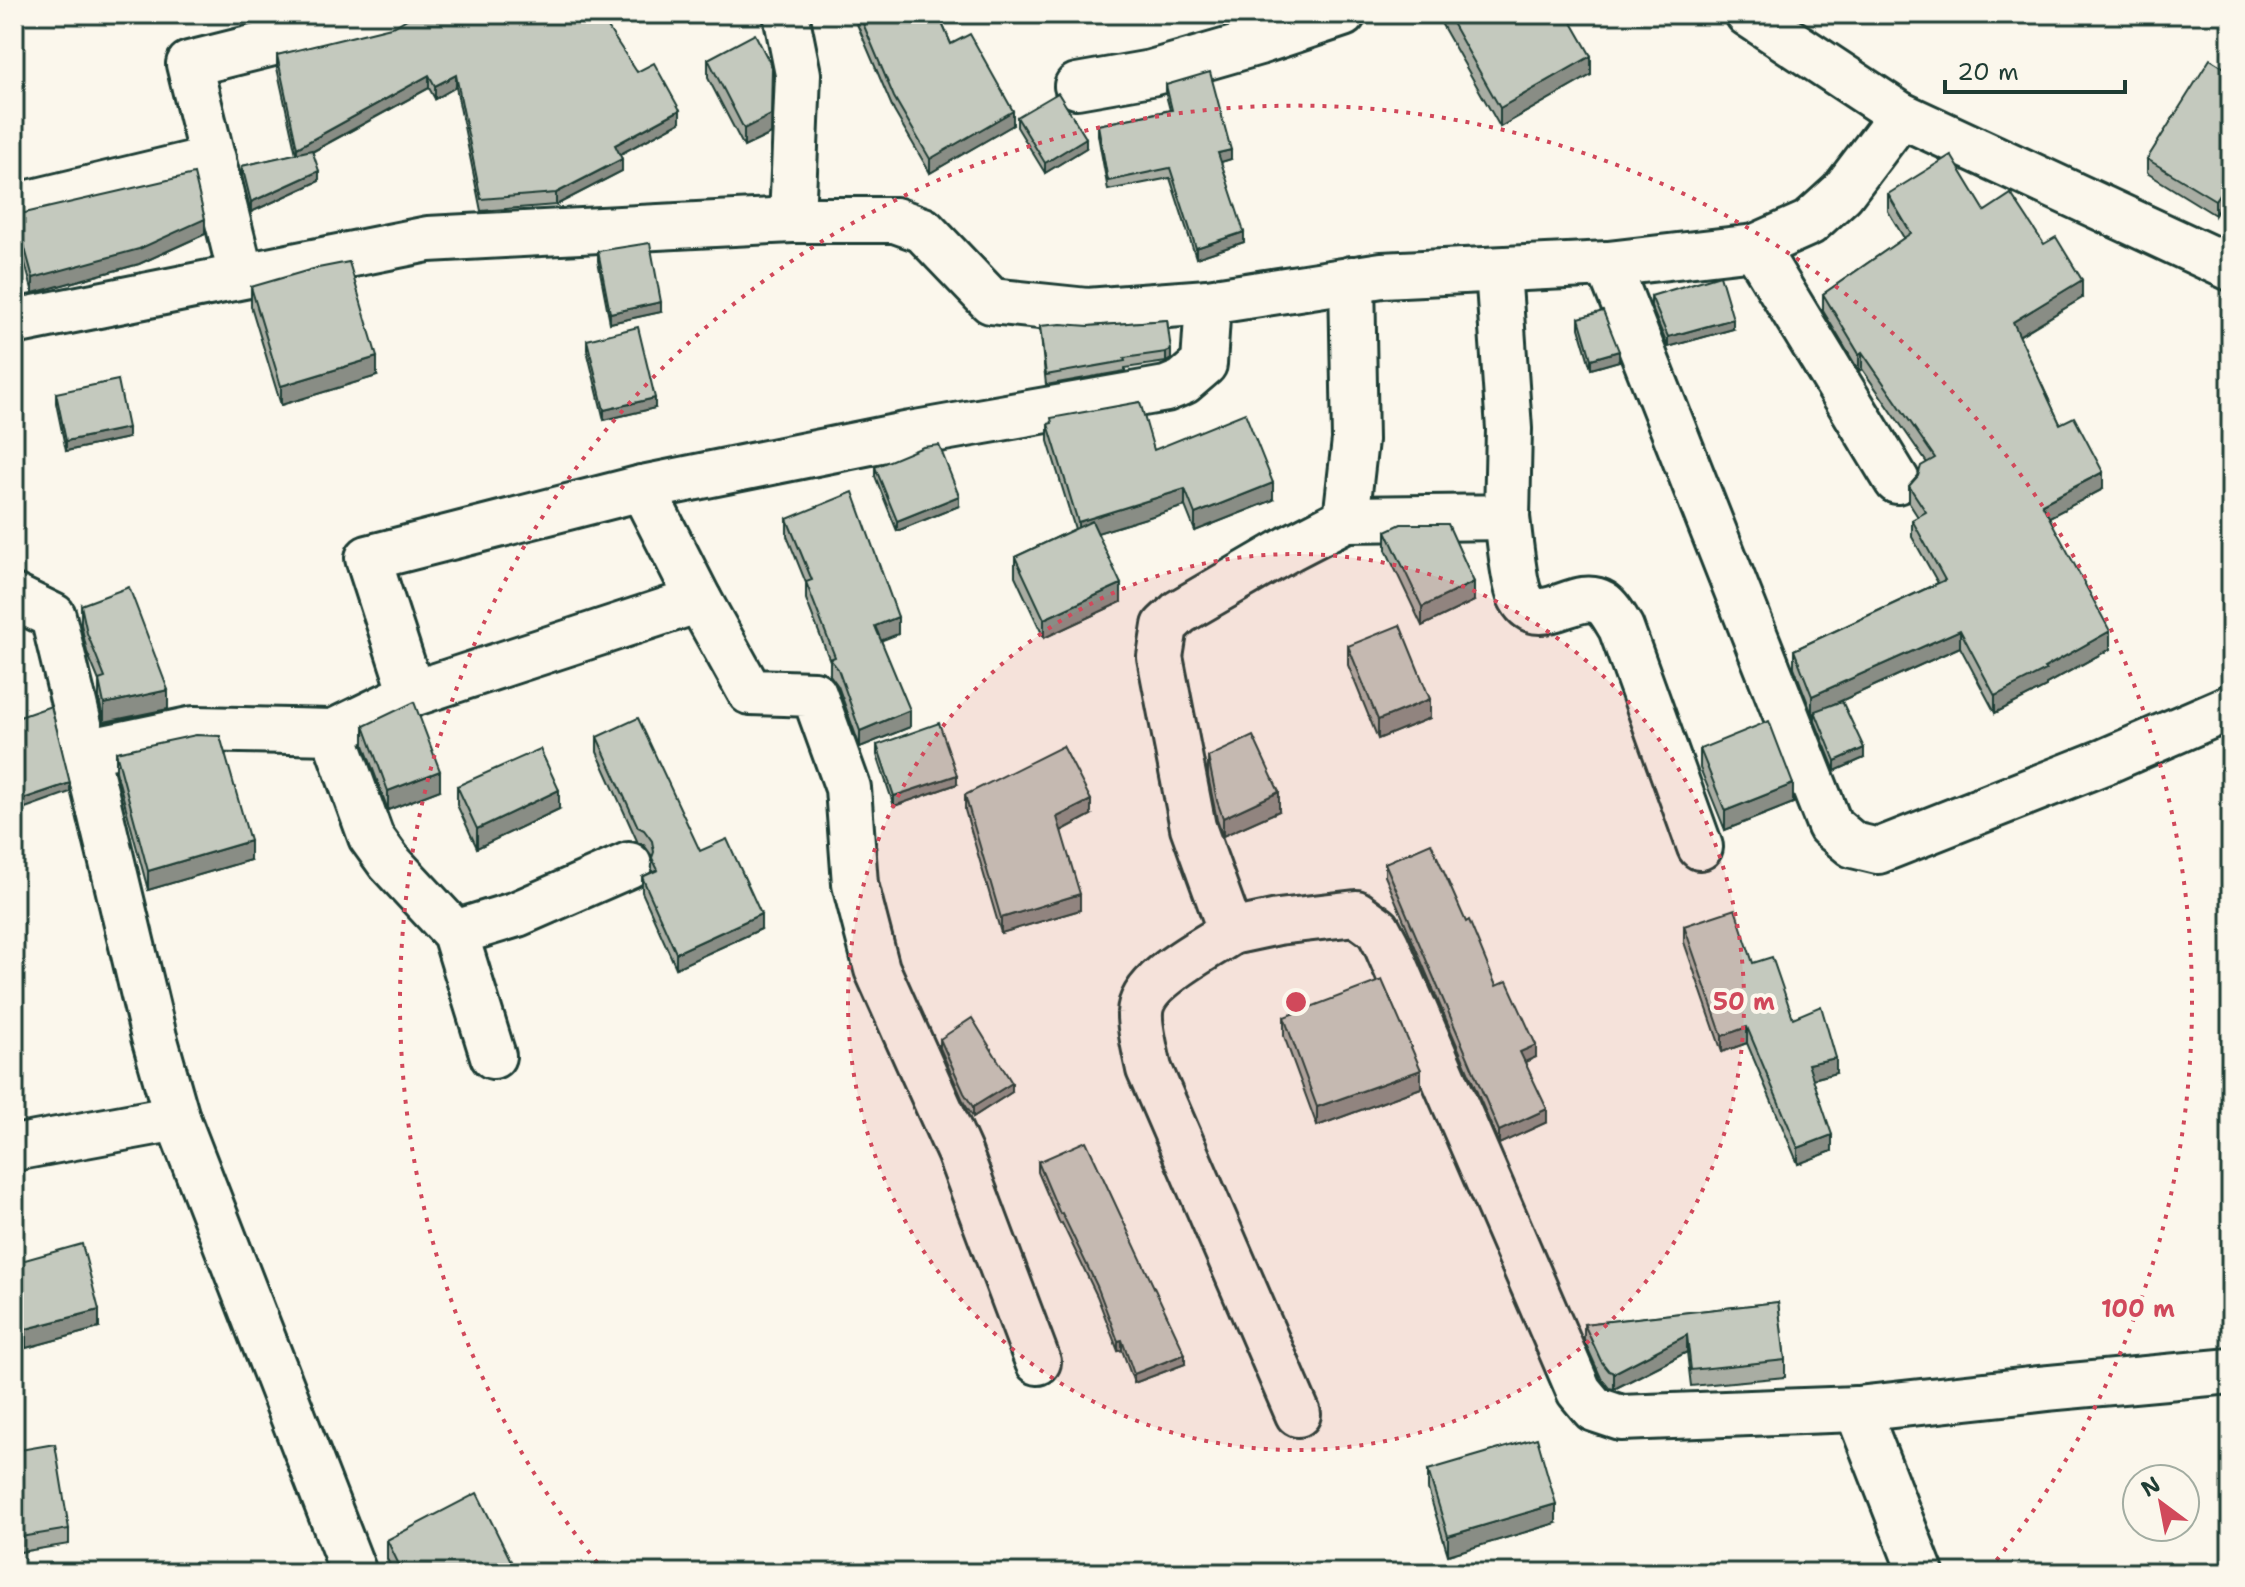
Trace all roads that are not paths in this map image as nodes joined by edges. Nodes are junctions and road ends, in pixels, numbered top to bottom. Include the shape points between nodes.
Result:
1 (389, 14) edge
2 (786, 14) edge
3 (1343, 14) edge
4 (1748, 14) edge
5 (1077, 86) dead end
6 (1901, 115) junction
7 (213, 159) junction
8 (17, 206) dead end
9 (792, 220) junction
10 (1755, 247) junction
11 (1608, 264) junction
12 (2231, 268) edge
13 (1498, 270) junction
14 (241, 275) junction
15 (1352, 279) junction
16 (1208, 302) junction
17 (14, 322) edge
18 (1897, 481) dead end
19 (642, 488) junction
20 (1507, 517) junction
21 (1346, 519) junction
22 (14, 597) edge
23 (699, 600) junction
24 (412, 694) junction
25 (2231, 707) edge
26 (333, 732) junction
27 (85, 752) junction
28 (1700, 847) dead end
29 (629, 865) dead end
30 (1231, 932) junction
31 (455, 933) junction
32 (493, 1056) dead end
33 (177, 1118) junction
34 (14, 1148) edge
35 (1038, 1362) dead end
36 (2231, 1371) edge
37 (1857, 1409) junction
38 (1298, 1414) dead end
39 (354, 1573) edge
40 (1921, 1573) edge

1 - 7 street via 189,64
2 - 9 street via 798,74
3 - 5 street via 1151,73
4 - 6 street
6 - 10 street via 1842,193 1809,223
6 - 12 street
7 - 8 street
7 - 14 street
9 - 14 street via 428,239
9 - 16 street via 895,220 923,230 991,301 1087,311
10 - 11 street
10 - 18 street
11 - 13 street
11 - 25 street via 1830,826 1853,845 1878,851
13 - 15 street
13 - 20 street via 1509,429
14 - 17 street
15 - 16 street
15 - 21 street via 1355,440
16 - 19 street via 1204,364 1166,389
19 - 23 street
19 - 24 street via 368,558
20 - 21 street
20 - 28 street via 1520,596 1529,608 1541,612 1589,598 1604,603 1621,628
21 - 30 street via 1180,612 1165,626 1160,657 1193,827
22 - 27 street via 53,616
23 - 24 street
23 - 35 street via 750,692 814,694 848,788 855,884 877,969 959,1152
24 - 26 street
26 - 27 street via 194,729
26 - 31 street via 371,837
27 - 33 street
29 - 31 street via 517,914
30 - 37 street via 1356,913 1378,929 1579,1391 1594,1409 1621,1418
30 - 38 street via 1155,982 1140,1013 1149,1069
31 - 32 street
33 - 34 street
33 - 39 street
36 - 37 street
37 - 40 street

